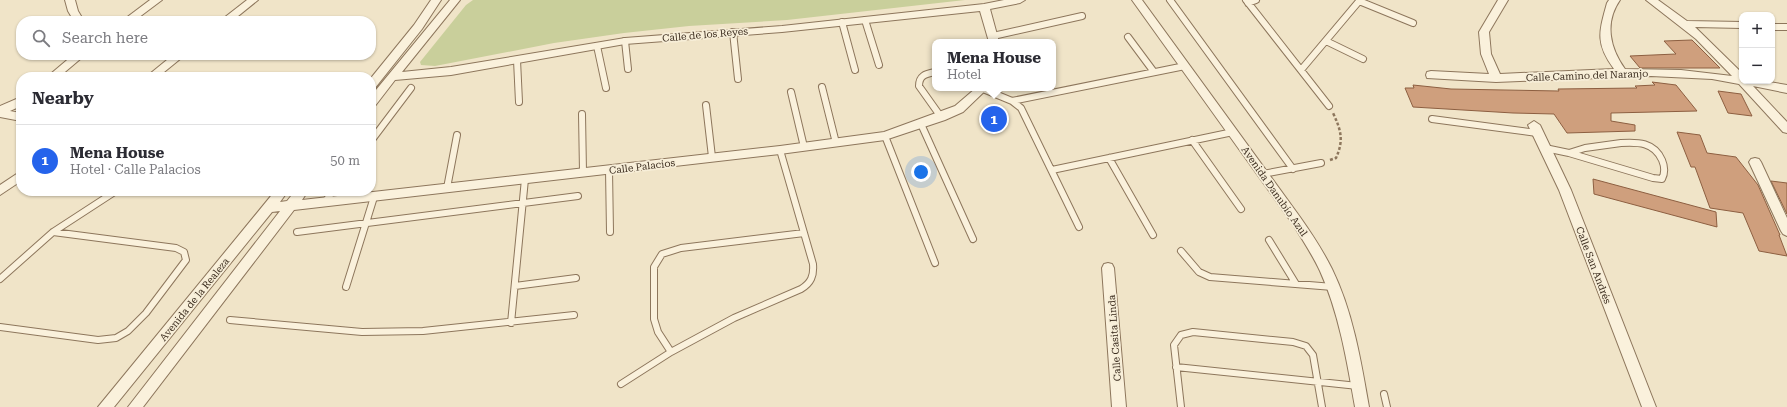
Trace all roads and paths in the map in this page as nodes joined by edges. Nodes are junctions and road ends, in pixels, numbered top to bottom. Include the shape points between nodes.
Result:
1 (70, 0) edge
2 (157, 0) edge
3 (253, 0) edge
4 (436, 0) edge
5 (455, 0) edge
6 (1020, 0) edge
7 (1137, 0) edge
8 (1170, 0) edge
9 (1256, 0) edge
10 (1360, 0) edge
11 (1503, 0) edge
12 (1615, 0) edge
13 (1651, 0) edge
14 (1247, 2) edge
15 (984, 7) junction
16 (76, 16) edge
17 (134, 16) edge
18 (232, 16) edge
19 (1082, 16) dead end
20 (865, 20) junction
21 (842, 22) junction
22 (1413, 23) dead end
23 (1686, 24) junction
24 (1739, 26) edge
25 (1775, 26) edge
26 (1787, 27) edge
27 (733, 32) junction
28 (1128, 37) dead end
29 (993, 39) edge
30 (625, 41) junction
31 (1326, 41) junction
32 (597, 46) junction
33 (1363, 59) dead end
34 (74, 60) edge
35 (173, 60) edge
36 (517, 60) junction
37 (879, 65) dead end
38 (1185, 66) junction
39 (628, 69) dead end
40 (855, 70) dead end
41 (1302, 70) junction
42 (58, 72) edge
43 (158, 72) edge
44 (1154, 72) junction
45 (1622, 72) junction
46 (932, 73) edge
47 (1431, 75) dead end
48 (391, 77) junction
49 (376, 78) edge
50 (738, 78) dead end
51 (1496, 78) junction
52 (1739, 78) edge
53 (1739, 80) edge
54 (1745, 84) edge
55 (1759, 84) edge
56 (822, 87) dead end
57 (410, 88) dead end
58 (606, 88) dead end
59 (1787, 89) edge
60 (979, 91) edge
61 (990, 91) edge
62 (791, 92) dead end
63 (376, 96) edge
64 (1012, 101) junction
65 (519, 102) dead end
66 (16, 105) edge
67 (706, 105) dead end
68 (1329, 106) joint
69 (0, 110) edge
70 (0, 113) edge
71 (582, 114) dead end
72 (16, 116) edge
73 (941, 117) junction
74 (1432, 119) dead end
75 (921, 124) junction
76 (1536, 129) joint
77 (1787, 129) edge
78 (1233, 132) junction
79 (376, 134) edge
80 (457, 135) dead end
81 (884, 136) junction
82 (1192, 140) junction
83 (836, 143) junction
84 (804, 147) junction
85 (1545, 148) junction
86 (780, 150) junction
87 (1569, 153) junction
88 (712, 158) junction
89 (1109, 158) junction
90 (1755, 162) dead end
91 (1321, 163) joint
92 (1293, 168) junction
93 (609, 170) junction
94 (1052, 170) junction
95 (583, 172) junction
96 (1263, 174) junction
97 (16, 179) edge
98 (525, 179) junction
99 (447, 188) junction
100 (0, 191) edge
101 (108, 196) edge
102 (278, 196) edge
103 (298, 196) edge
104 (329, 196) edge
105 (578, 196) dead end
106 (374, 197) junction
107 (325, 202) junction
108 (523, 204) junction
109 (289, 206) junction
110 (1781, 206) edge
111 (268, 208) junction
112 (1241, 208) dead end
113 (366, 223) junction
114 (1079, 227) dead end
115 (1787, 231) edge
116 (54, 232) junction
117 (297, 232) dead end
118 (610, 232) dead end
119 (804, 233) junction
120 (1153, 235) dead end
121 (973, 239) dead end
122 (1269, 240) dead end
123 (1181, 252) dead end
124 (935, 263) dead end
125 (1108, 268) dead end
126 (576, 278) dead end
127 (0, 280) edge
128 (1296, 284) junction
129 (515, 286) junction
130 (346, 287) dead end
131 (1333, 287) junction
132 (574, 315) dead end
133 (230, 320) dead end
134 (511, 323) junction
135 (0, 327) edge
136 (671, 352) junction
137 (1176, 367) junction
138 (1318, 382) junction
139 (621, 384) dead end
140 (1358, 386) junction
141 (1384, 394) dead end
142 (105, 407) edge
143 (134, 407) edge
144 (1119, 407) edge
145 (1181, 407) edge
146 (1322, 407) edge
147 (1362, 407) edge
148 (1386, 407) edge
149 (1649, 407) edge

1 - 16 street
2 - 17 street
3 - 18 street
4 - 49 street via 418,27
5 - 48 street
6 - 15 street, Calle de los Reyes
7 - 38 street, Avenida Danubio Azul
8 - 92 lane
9 - 14 lane
10 - 22 lane
10 - 31 lane
11 - 51 street via 1484,32 1486,54
12 - 45 street via 1604,32 1610,56
13 - 23 street
14 - 41 lane
15 - 20 street, Calle de los Reyes
15 - 29 street
19 - 29 lane
20 - 21 street, Calle de los Reyes
20 - 37 lane
21 - 27 street, Calle de los Reyes
21 - 40 lane
23 - 24 street
23 - 52 street via 1717,52
25 - 26 street
27 - 30 street, Calle de los Reyes
27 - 50 lane
28 - 44 lane
30 - 32 street, Calle de los Reyes
30 - 39 lane
31 - 33 lane
31 - 41 lane
32 - 36 street, Calle de los Reyes
32 - 58 lane
34 - 42 street
35 - 43 street
36 - 48 street, Calle de los Reyes via 451,71
36 - 65 lane
38 - 44 lane
38 - 78 street, Avenida Danubio Azul
41 - 68 lane
44 - 64 lane
45 - 51 street, Calle Camino del Naranjo
45 - 53 street, Calle Camino del Naranjo via 1717,76
46 - 73 lane via 919,80 920,86
47 - 51 street, Calle Camino del Naranjo
48 - 63 street
54 - 77 street
55 - 59 street, Calle Camino del Naranjo
56 - 83 lane
57 - 79 lane
60 - 73 street, Calle Palacios via 959,108
61 - 64 lane
62 - 84 lane
64 - 94 lane via 1021,108
66 - 69 street
67 - 88 lane
68 - 91 path via 1340,128 1343,144 1336,158
70 - 72 street
71 - 95 lane
73 - 75 street, Calle Palacios
74 - 76 lane
75 - 81 street, Calle Palacios
75 - 121 lane
76 - 85 street, Calle San Andrés
78 - 82 lane
78 - 96 street, Avenida Danubio Azul
80 - 99 lane
81 - 83 street, Calle Palacios
81 - 124 lane
82 - 89 lane
82 - 112 lane
83 - 84 street, Calle Palacios
84 - 86 street, Calle Palacios
85 - 87 lane
85 - 149 street, Calle San Andrés via 1565,190
86 - 88 street, Calle Palacios
86 - 119 lane
87 - 87 lane via 1653,178 1662,180 1665,176 1662,160 1648,144 1585,147
88 - 93 street, Calle Palacios
89 - 94 lane
89 - 120 lane
90 - 110 street
91 - 92 lane
92 - 96 lane
93 - 95 street, Calle Palacios
93 - 118 lane
94 - 114 lane
95 - 98 street, Calle Palacios
96 - 131 street, Avenida Danubio Azul via 1317,252
97 - 100 street
98 - 99 street, Calle Palacios
98 - 108 lane
99 - 106 street, Calle Palacios
101 - 116 lane
102 - 111 street, Avenida de la Realeza
103 - 109 street, Avenida de la Realeza
104 - 107 lane
105 - 108 lane
106 - 107 street, Calle Palacios
106 - 113 lane
107 - 109 street, Calle Palacios
108 - 113 lane
108 - 129 lane
109 - 111 street, Calle Palacios
109 - 143 street, Avenida de la Realeza
110 - 115 street
111 - 142 street, Avenida de la Realeza
113 - 117 lane
113 - 130 lane
116 - 127 lane
116 - 135 lane via 176,248 184,252 186,260 135,325 114,339 98,340
119 - 136 lane via 814,272 809,284 734,318
119 - 136 lane via 681,248 662,254 654,267 654,319 658,332
122 - 128 lane
123 - 128 lane via 1200,272 1210,277
125 - 144 street, Calle Casita Linda
126 - 129 lane
128 - 131 lane
129 - 134 lane
131 - 140 street, Avenida Danubio Azul
132 - 134 lane
133 - 134 lane via 362,332 423,331
136 - 139 lane
137 - 138 lane
137 - 138 lane via 1175,339 1185,333 1294,342 1306,346 1312,355
137 - 145 lane
138 - 140 lane
138 - 146 lane
140 - 147 street, Avenida Danubio Azul
141 - 148 lane

